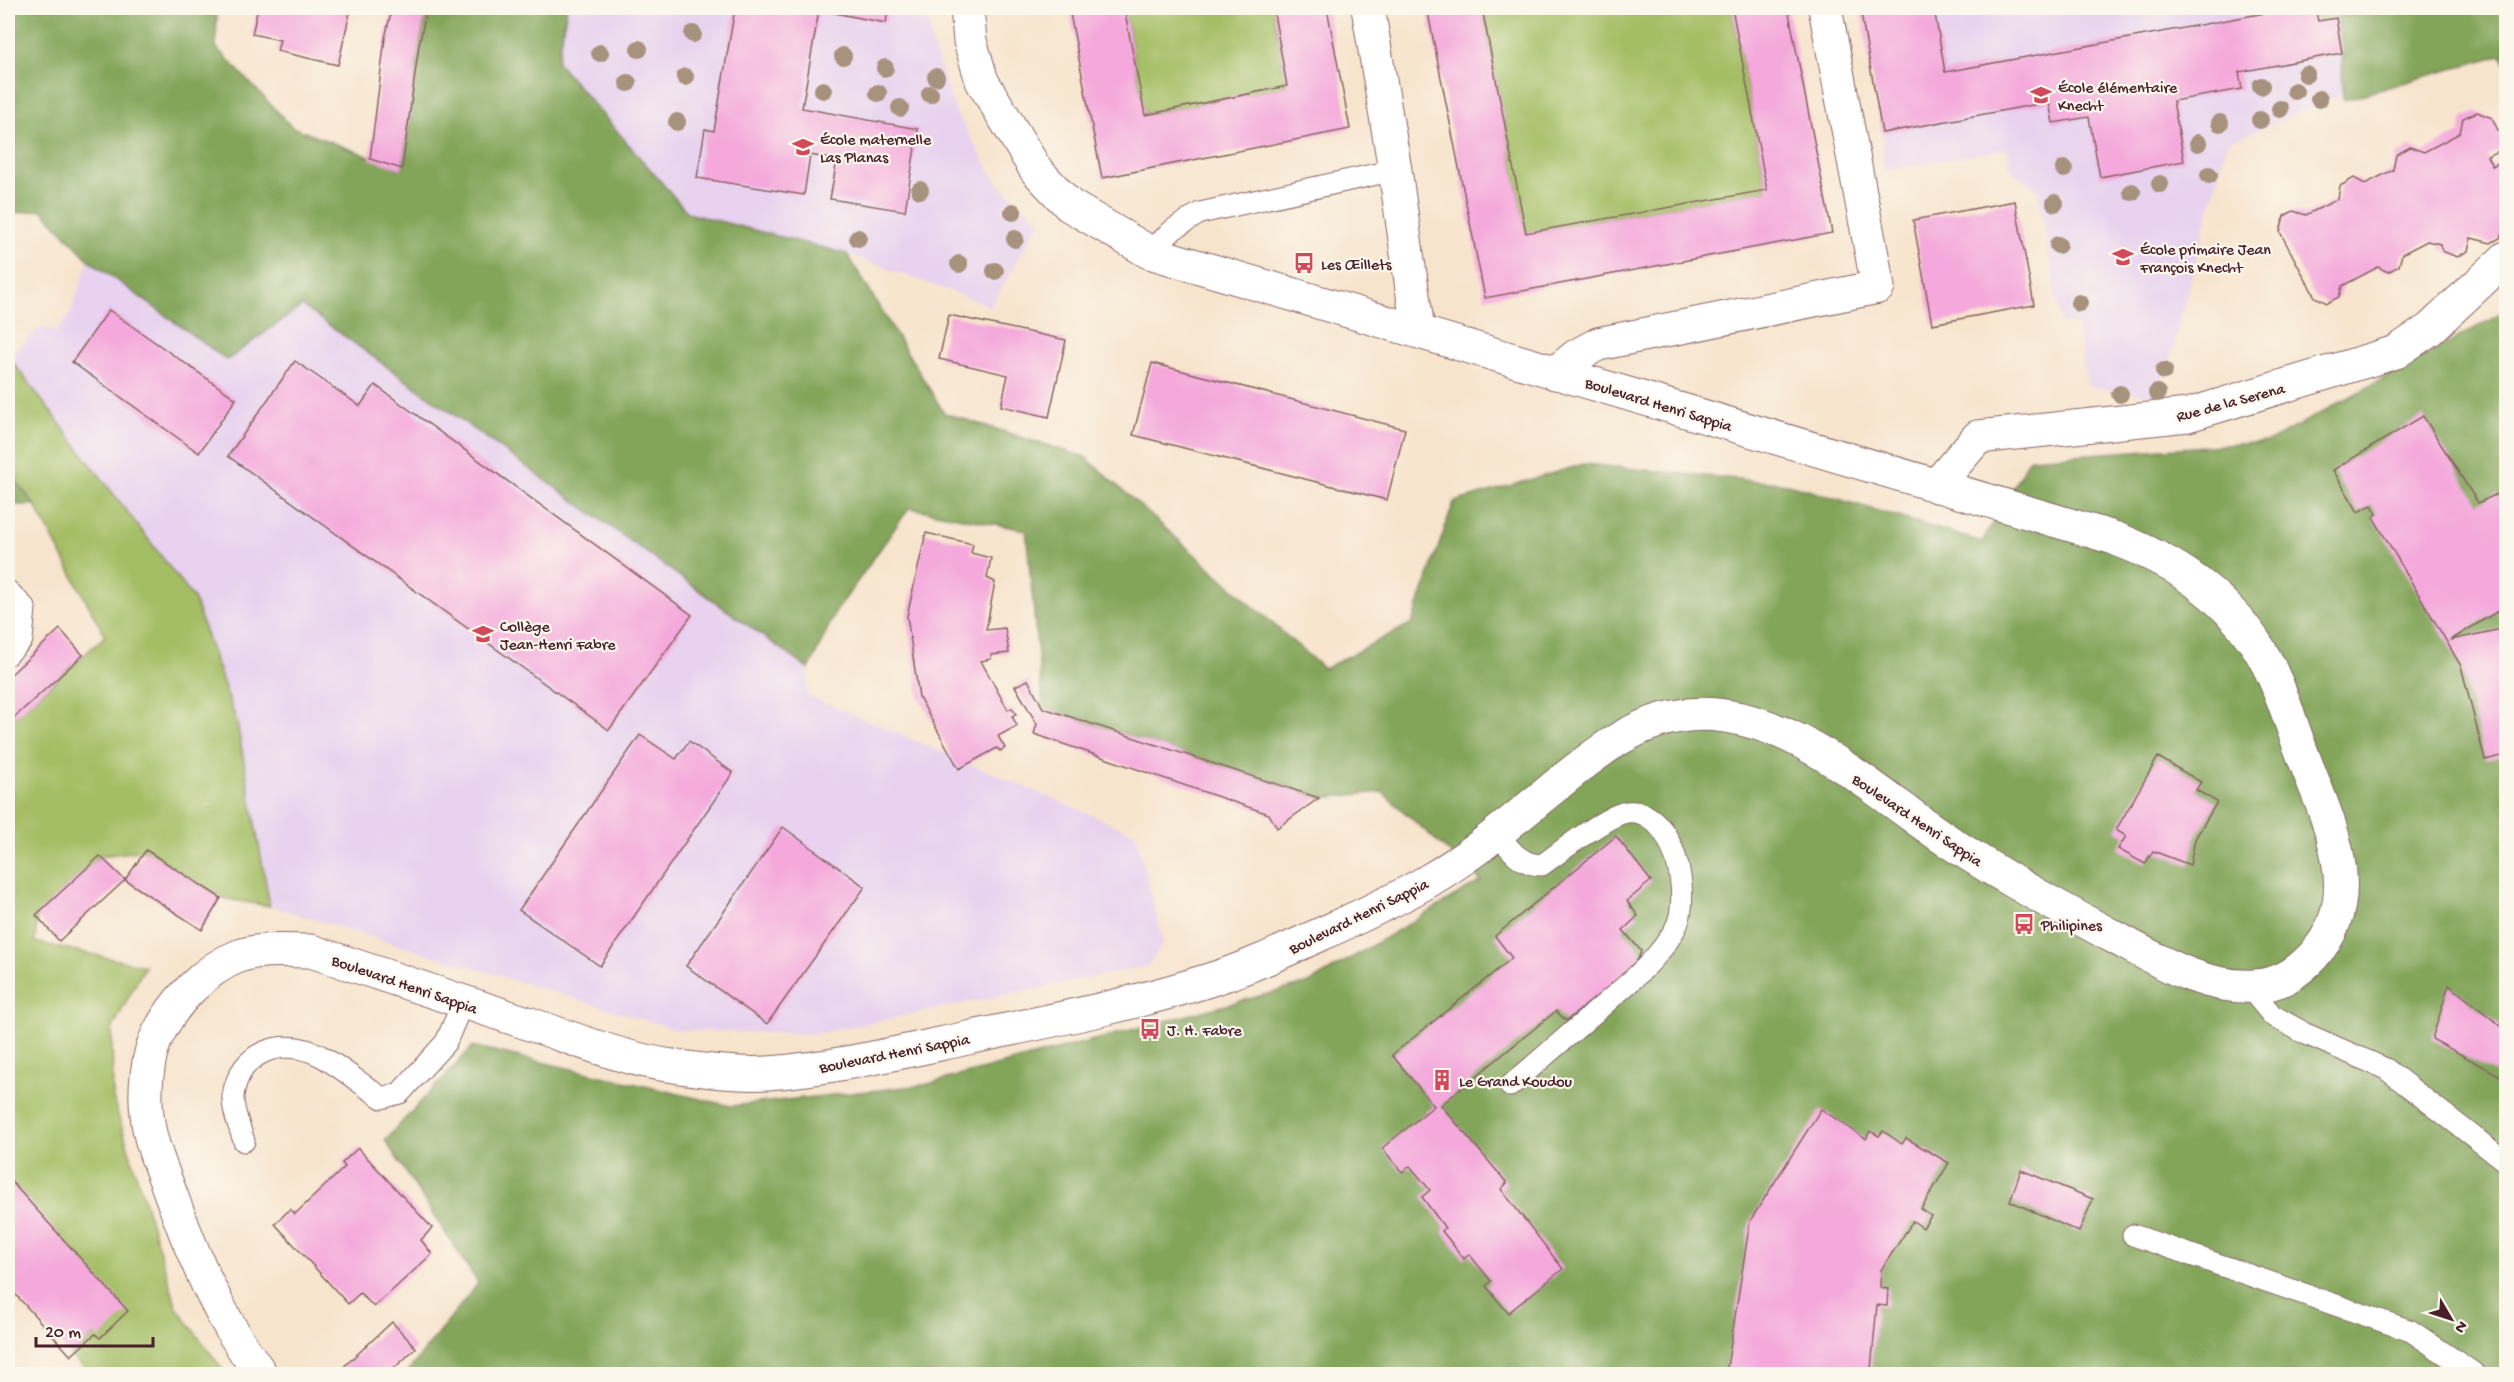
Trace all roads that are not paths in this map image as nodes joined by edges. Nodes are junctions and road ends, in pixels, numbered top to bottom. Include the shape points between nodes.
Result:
1 (967, 8) edge
2 (1368, 8) edge
3 (1825, 8) edge
4 (1395, 170) junction
5 (1149, 252) junction
6 (2506, 258) edge
7 (1418, 330) junction
8 (1555, 373) junction
9 (1936, 486) junction
10 (8, 591) edge
11 (8, 654) edge
12 (1497, 833) junction
13 (2249, 987) junction
14 (464, 1002) junction
15 (1510, 1086) dead end
16 (244, 1141) dead end
17 (2506, 1162) edge
18 (2133, 1235) dead end
19 (261, 1374) edge
20 (2475, 1374) edge

1 - 5 street, Boulevard Henri Sappia via 970,40 982,81 1036,170 1069,205
2 - 4 street
3 - 8 street via 1878,287 1598,344
4 - 5 lane via 1200,213 1174,229
4 - 7 street
5 - 7 street, Boulevard Henri Sappia
6 - 9 street, Rue de la Serena via 2430,330 2396,352 2188,415 1978,437
7 - 8 street, Boulevard Henri Sappia
8 - 9 street, Boulevard Henri Sappia
9 - 13 street, Boulevard Henri Sappia via 2157,554 2198,582 2255,641 2276,681 2338,849 2342,881 2336,917 2321,947 2301,969 2279,983
10 - 11 lane via 25,608 22,640
12 - 13 street, Boulevard Henri Sappia via 1596,753 1644,725 1686,715 1721,715 1764,724 1799,740 2027,890 2166,965 2224,985
12 - 14 street, Boulevard Henri Sappia via 1432,879 1372,911 1211,980 1145,999 855,1062 762,1073 667,1066
12 - 15 lane via 1521,860 1529,865 1542,865 1612,817 1627,812 1643,814 1660,824 1677,859 1681,889 1677,926 1658,957
13 - 17 lane via 2272,1015 2386,1069
14 - 16 lane via 446,1042 391,1098 382,1098 320,1056 292,1047 273,1048 254,1057 238,1074 233,1099
14 - 19 street, Boulevard Henri Sappia via 311,951 276,950 239,956 206,976 178,1002 157,1035 148,1072 147,1114 154,1147 196,1263 224,1319
18 - 20 lane via 2411,1331

